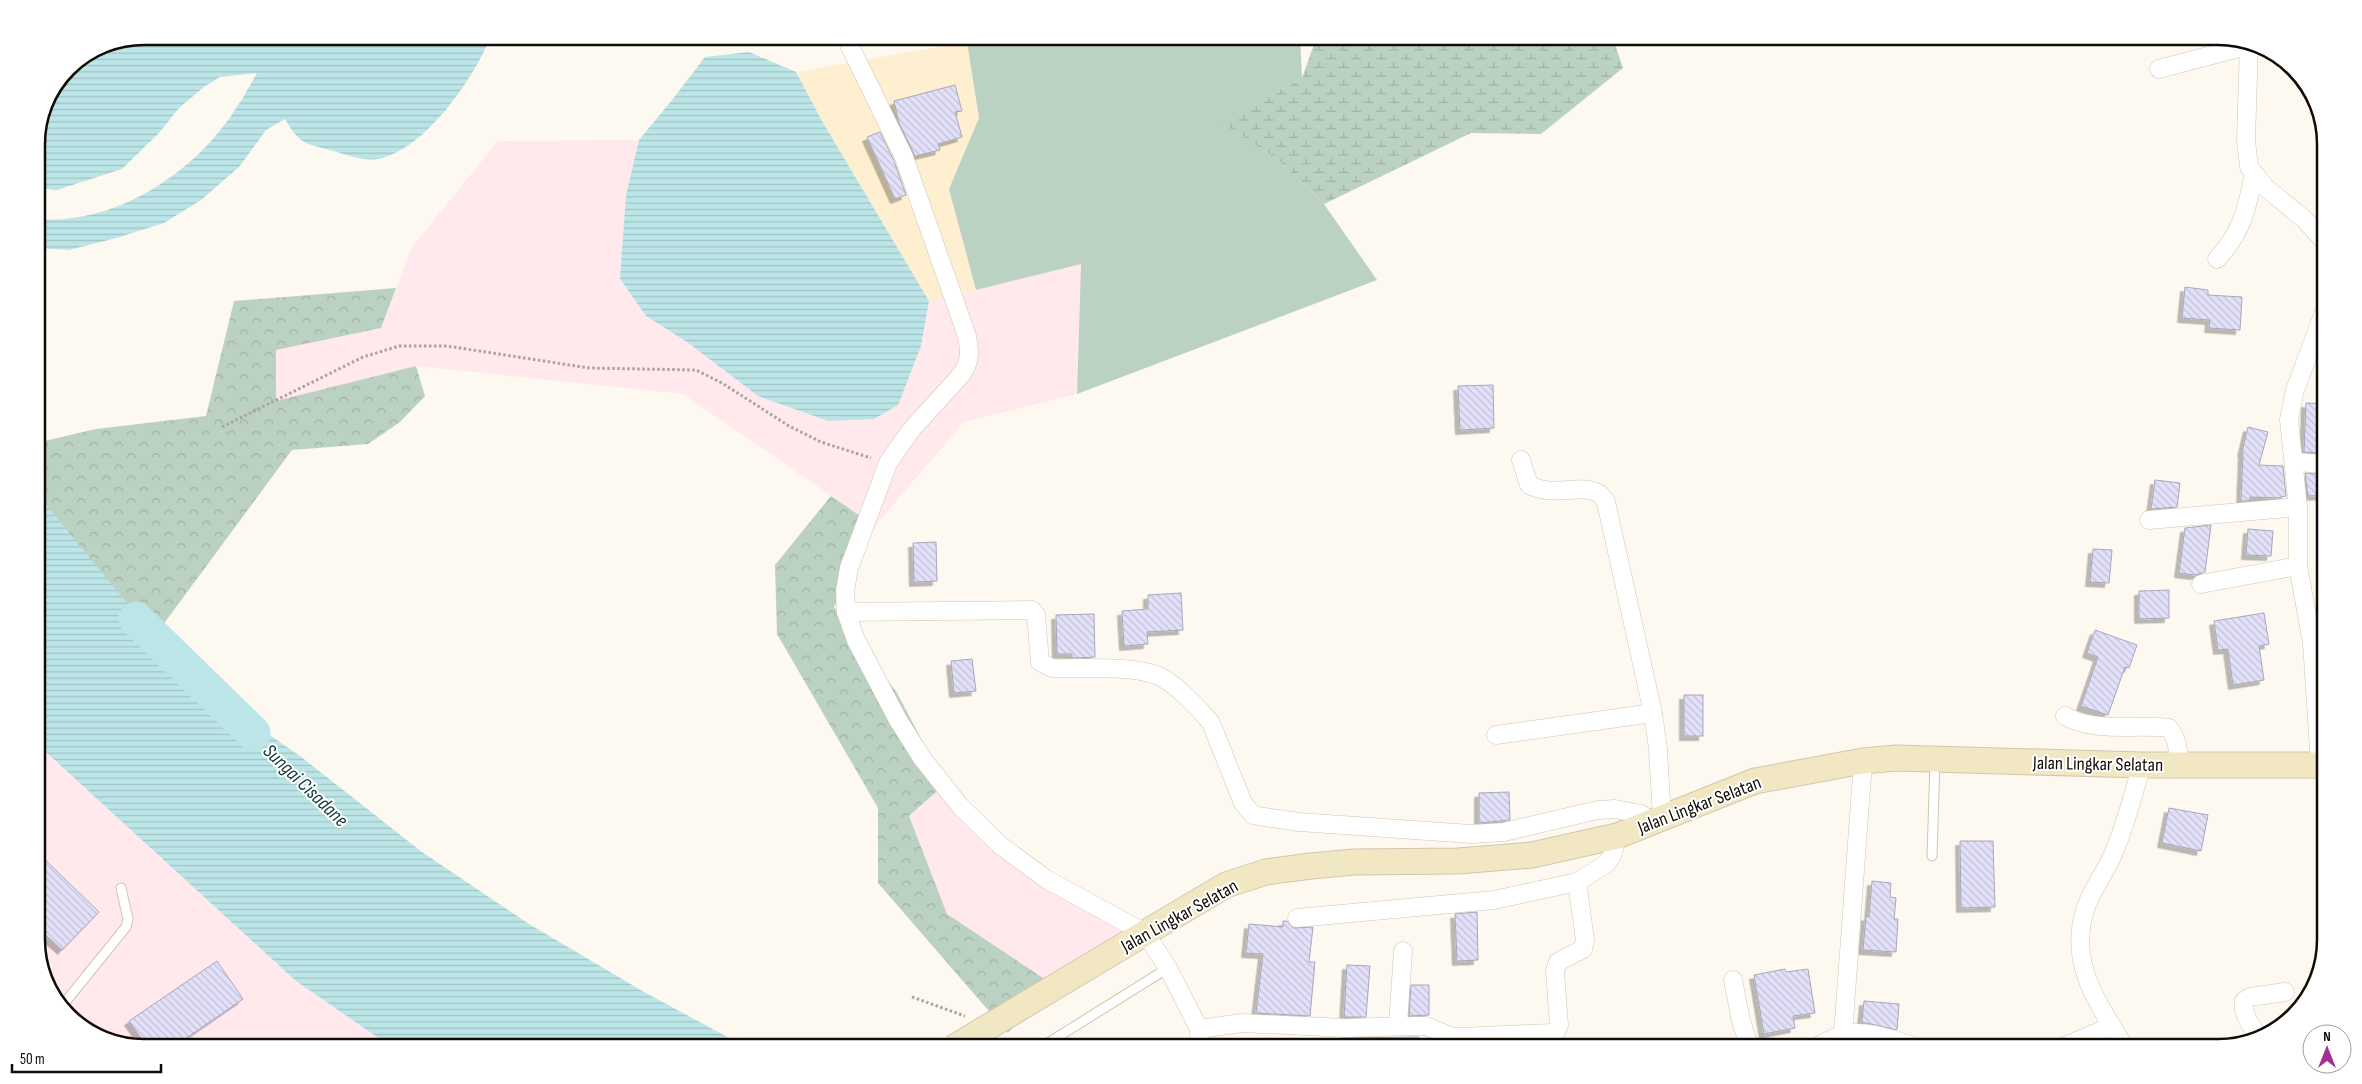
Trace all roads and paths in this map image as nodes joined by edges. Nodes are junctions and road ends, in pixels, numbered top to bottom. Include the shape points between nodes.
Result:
1 (849, 45) edge
2 (2238, 47) edge
3 (2250, 50) edge
4 (2159, 69) dead end
5 (2254, 174) junction
6 (2317, 233) edge
7 (2217, 260) dead end
8 (2317, 331) edge
9 (222, 427) dead end
10 (1521, 460) dead end
11 (2294, 462) junction
12 (888, 463) junction
13 (2317, 463) edge
14 (2298, 507) junction
15 (2149, 520) dead end
16 (2298, 566) junction
17 (2202, 584) dead end
18 (846, 612) junction
19 (2317, 635) edge
20 (1653, 714) junction
21 (2065, 716) dead end
22 (1496, 735) dead end
23 (1935, 759) junction
24 (1863, 761) junction
25 (2142, 765) junction
26 (2178, 765) junction
27 (2317, 765) edge
28 (1657, 820) junction
29 (1617, 836) junction
30 (1932, 856) dead end
31 (1577, 882) junction
32 (121, 888) dead end
33 (1297, 918) dead end
34 (1145, 933) junction
35 (1403, 951) dead end
36 (1168, 968) junction
37 (1733, 980) dead end
38 (2286, 992) dead end
39 (66, 1001) edge
40 (1398, 1025) junction
41 (2112, 1026) junction
42 (1199, 1029) junction
43 (2256, 1032) edge
44 (969, 1039) edge
45 (1054, 1039) edge
46 (1200, 1039) edge
47 (1747, 1039) edge
48 (1842, 1039) edge
49 (1846, 1039) edge
50 (1889, 1039) edge
51 (2081, 1039) edge
52 (2120, 1039) edge

1 - 12 street via 904,157 967,336 970,353 961,375 940,395
2 - 4 street
3 - 5 street via 2247,148 2249,167
5 - 6 street
5 - 7 street via 2247,212 2231,244
8 - 11 street via 2295,390 2289,420
9 - 12 path via 363,357 399,346 447,346 589,368 696,370 821,442
10 - 20 street via 1529,485 1557,492 1585,489 1599,493 1606,502
11 - 13 street
11 - 14 street
12 - 18 street via 849,568
14 - 15 street
14 - 16 street
16 - 17 street
16 - 19 street
18 - 28 street via 1032,610 1036,615 1040,662 1046,666 1140,670 1155,674 1165,678 1204,714 1211,723 1242,803 1253,815 1309,823 1471,834 1504,832 1598,810 1615,809
18 - 34 street via 856,640 898,720 922,758 960,806 1000,845 1046,879
20 - 22 street
20 - 28 street via 1658,749
21 - 26 street via 2076,723 2089,725 2169,728 2177,742
23 - 24 main road, Jalan Lingkar Selatan
23 - 25 main road, Jalan Lingkar Selatan
23 - 30 lane
24 - 28 main road, Jalan Lingkar Selatan via 1756,781
24 - 48 street
25 - 26 main road, Jalan Lingkar Selatan
25 - 41 street via 2114,853 2085,909 2080,932 2081,955 2092,993
26 - 27 main road, Jalan Lingkar Selatan
28 - 29 main road, Jalan Lingkar Selatan
29 - 31 street via 1612,856 1606,864
29 - 34 main road, Jalan Lingkar Selatan via 1532,855 1458,861 1354,862 1266,872 1226,885
31 - 33 street via 1494,900
31 - 40 street via 1584,949 1558,962 1555,971 1557,1030 1551,1033 1461,1037 1426,1026
32 - 39 lane via 128,920 126,927
34 - 36 street
34 - 44 main road, Jalan Lingkar Selatan, bridge
35 - 40 street
36 - 42 street
36 - 45 lane
37 - 47 street
38 - 43 street via 2250,996 2244,1002 2243,1009
40 - 42 street via 1345,1028 1242,1024
41 - 51 street
41 - 52 street
42 - 46 street
49 - 50 street via 1856,1033

